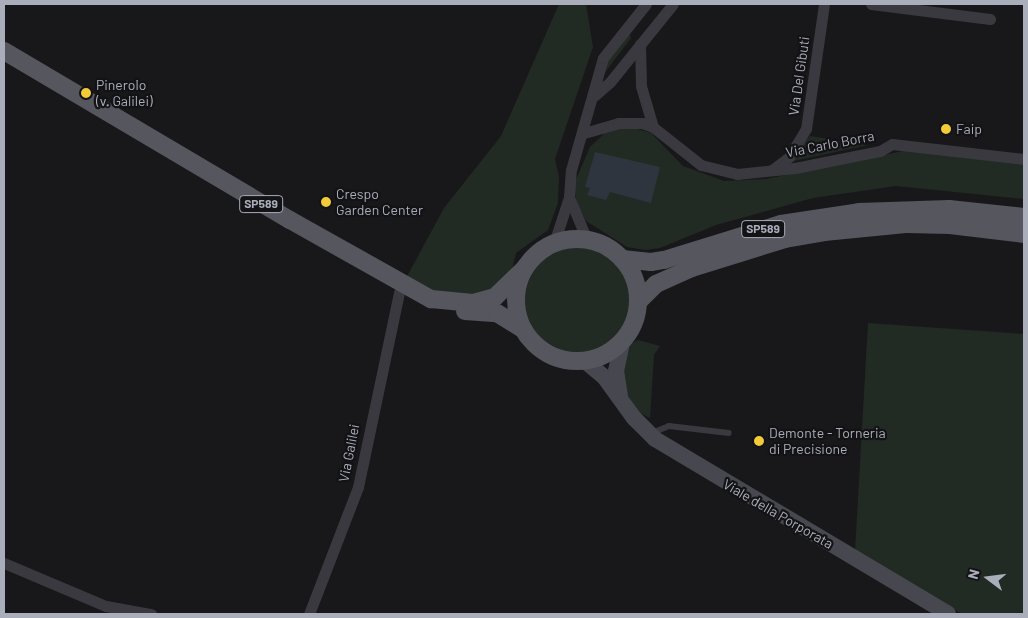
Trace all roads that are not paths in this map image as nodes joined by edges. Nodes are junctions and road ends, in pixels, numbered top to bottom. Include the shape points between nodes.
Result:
1 (646, 4) edge
2 (673, 4) edge
3 (824, 4) edge
4 (871, 4) edge
5 (990, 19) dead end
6 (633, 20) junction
7 (648, 33) junction
8 (640, 44) junction
9 (4, 50) edge
10 (4, 60) edge
11 (594, 96) junction
12 (653, 127) junction
13 (584, 133) junction
14 (1024, 159) edge
15 (772, 170) junction
16 (569, 197) junction
17 (1024, 217) edge
18 (1024, 234) edge
19 (587, 240) junction
20 (554, 243) junction
21 (622, 259) junction
22 (524, 270) junction
23 (399, 292) junction
24 (638, 302) junction
25 (523, 329) junction
26 (622, 342) junction
27 (584, 362) junction
28 (621, 398) junction
29 (729, 433) dead end
30 (650, 434) junction
31 (4, 563) edge
32 (151, 614) edge
33 (309, 614) edge
34 (948, 614) edge

1 - 6 street
2 - 7 street
3 - 15 street, Via Del Gibuti via 806,129 788,157
4 - 5 street
6 - 7 street
6 - 11 street via 604,58
7 - 8 street
8 - 11 street via 610,82
8 - 12 street via 641,86
9 - 22 main road, SP589 via 298,225 431,299 473,303 495,297
10 - 23 main road, SP589
11 - 13 street
12 - 13 street via 630,121
12 - 15 street, Via Carlo Borra via 675,148 719,172 737,174
13 - 16 street via 572,170
14 - 15 street, Via Carlo Borra via 892,144 880,151
16 - 19 street
16 - 20 street
17 - 21 main road, SP589 via 949,209 859,212 771,227 664,260
18 - 24 main road, SP589 via 950,225 906,224 824,232 785,239 692,268 656,284
19 - 20 main road, SP589
19 - 21 main road, SP589 via 606,246
20 - 22 main road, SP589 via 542,250
21 - 24 main road, SP589 via 634,279
22 - 25 main road, SP589 via 516,298
23 - 25 main road, SP589 via 440,310 497,313
23 - 33 street, Via Galilei via 358,487
24 - 26 main road, SP589 via 636,317
25 - 27 main road, SP589 via 534,344 549,355 566,361
26 - 27 main road, SP589 via 605,355
26 - 28 street via 616,372
27 - 28 street, Viale della Porporata via 605,378
28 - 30 street, Viale della Porporata
29 - 30 lane via 669,426
30 - 34 street, Viale della Porporata via 720,480
31 - 32 street via 99,603

